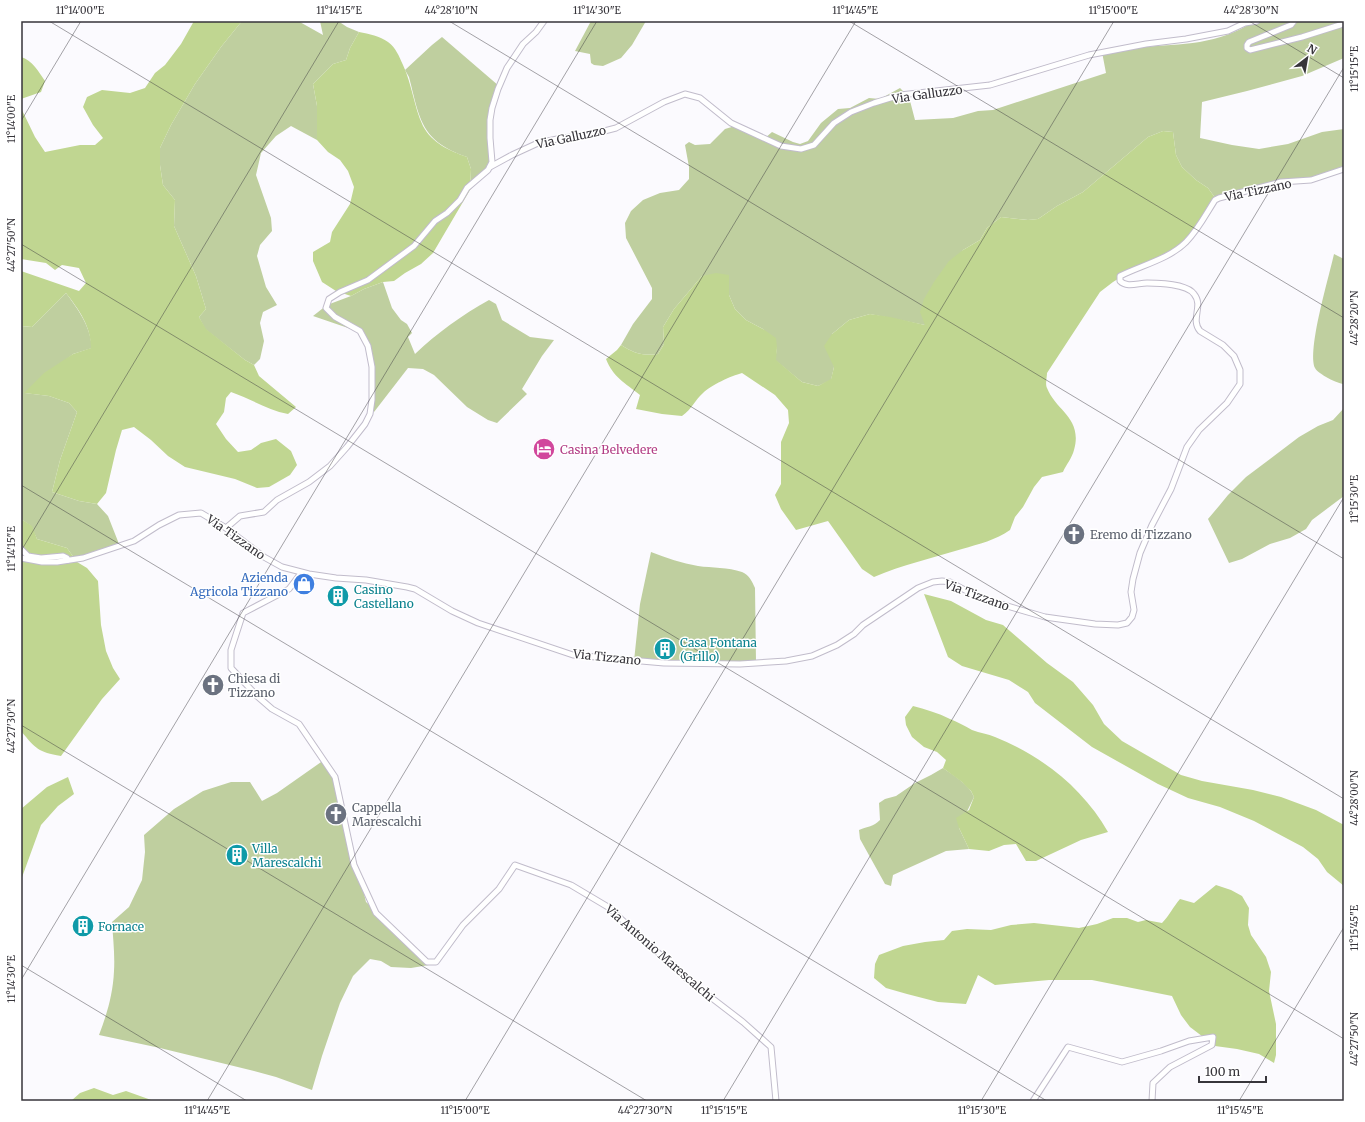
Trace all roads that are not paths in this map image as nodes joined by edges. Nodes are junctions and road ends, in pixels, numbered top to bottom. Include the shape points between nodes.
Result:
1 (544, 21) edge
2 (1257, 21) edge
3 (1294, 21) edge
4 (1344, 23) edge
5 (490, 167) junction
6 (1344, 169) edge
7 (226, 528) junction
8 (21, 549) edge
9 (21, 558) edge
10 (68, 560) junction
11 (301, 573) junction
12 (776, 1101) edge
13 (1033, 1101) edge
14 (1152, 1101) edge

1 - 5 street via 523,44 507,68 498,89 490,120
2 - 5 street, Via Galluzzo via 1228,31 1089,55 990,85 900,95 851,112 834,123 814,145 801,149 781,146 732,123 700,98 685,94 664,102 616,128 538,143
3 - 4 street via 1291,25 1249,42 1247,48 1250,50 1302,37
5 - 7 street, Via Galluzzo via 467,188 460,200 447,213 435,221 414,246 368,280 329,298 326,308 335,317 360,331 368,346 372,367 370,414 356,436 330,466 309,482 277,500 264,512 240,516
6 - 11 street, Via Tizzano via 1310,180 1281,182 1219,198 1181,246 1170,254 1120,276 1120,281 1127,285 1167,284 1194,293 1199,309 1196,317 1197,328 1232,353 1241,377 1232,397 1199,430 1187,447 1171,489 1142,548 1133,580 1131,596 1134,610 1127,623 1095,624 1045,617 980,598 950,582 942,581 918,588 848,638 812,656 786,661 740,664 664,663 574,655 478,623 415,589 366,580
7 - 10 street, Via Tizzano via 201,513 179,515 134,541 83,558
7 - 11 street, Via Tizzano via 264,557 282,567
8 - 10 street via 28,556 63,556
9 - 10 street via 42,562
11 - 12 street, Via Antonio Marescalchi via 289,589 243,613 231,650 231,668 272,709 299,724 335,777 354,865 376,913 427,962 436,962 464,925 499,889 515,865 571,885 608,907 687,980 772,1047
13 - 14 street via 1068,1047 1122,1062 1189,1041 1213,1037 1212,1045 1170,1067 1153,1083

